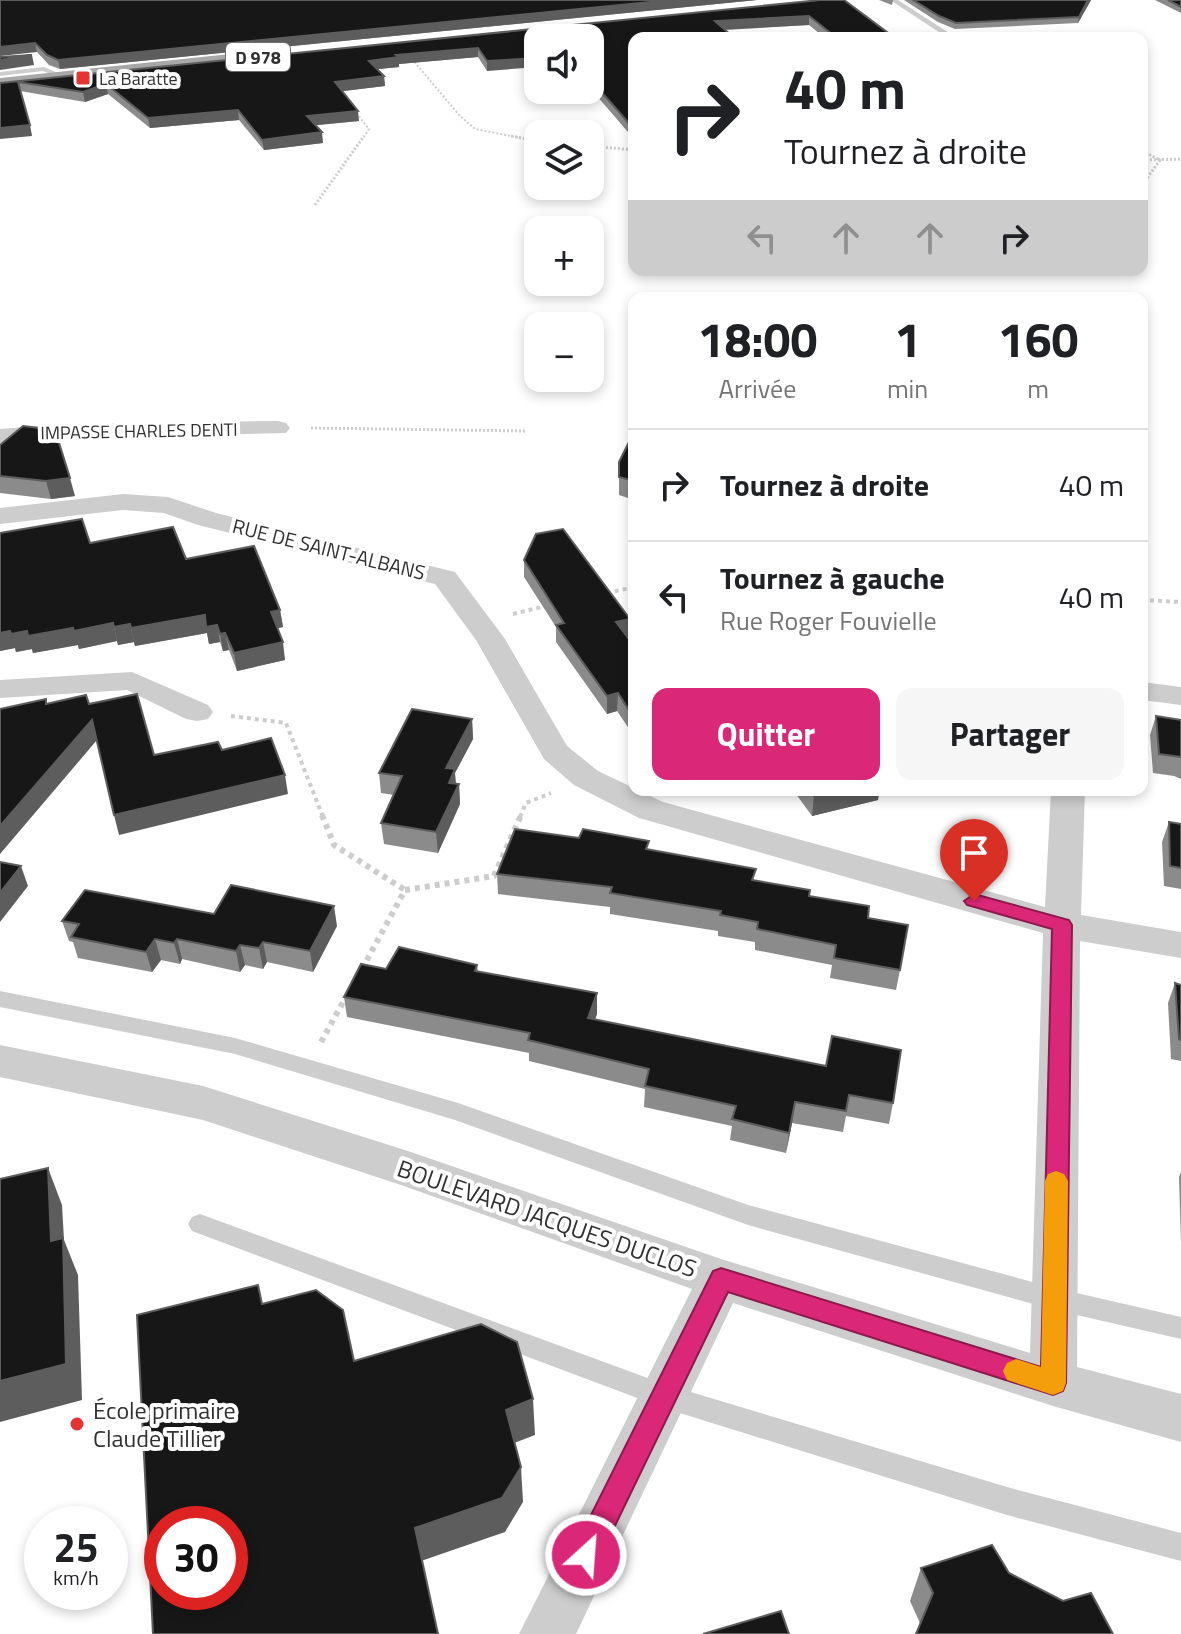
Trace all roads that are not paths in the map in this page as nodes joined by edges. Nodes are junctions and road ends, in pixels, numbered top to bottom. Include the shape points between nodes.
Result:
1 (893, 0) edge
2 (944, 32) edge
3 (37, 57) edge
4 (255, 57) edge
5 (44, 69) junction
6 (0, 74) edge
7 (63, 77) junction
8 (0, 84) edge
9 (278, 428) road end
10 (0, 436) edge
11 (0, 516) edge
12 (0, 689) edge
13 (1148, 692) edge
14 (1181, 696) edge
15 (197, 712) road end
16 (1068, 796) edge
17 (1062, 925) junction
18 (1181, 945) edge
19 (0, 999) edge
20 (0, 1061) edge
21 (200, 1224) dead end
22 (721, 1279) junction
23 (1055, 1299) junction
24 (1181, 1328) edge
25 (1053, 1383) junction
26 (664, 1396) junction
27 (1181, 1418) edge
28 (1181, 1547) edge
29 (547, 1634) edge

1 - 2 lane
3 - 5 lane
4 - 7 main road, D 978
5 - 6 lane
5 - 7 lane
7 - 8 main road, D 978
9 - 10 street, IMPASSE CHARLES DENTI
11 - 17 street, RUE DE SAINT-ALBANS via 123,502 168,505 445,578 555,752 586,778 651,810
12 - 15 street via 132,681
13 - 14 street
16 - 17 street
17 - 18 street, RUE DE SAINT-ALBANS
17 - 23 street
19 - 23 lane via 235,1046 458,1112 748,1215
20 - 22 street, BOULEVARD JACQUES DUCLOS via 203,1103
21 - 26 lane
22 - 25 street, BOULEVARD JACQUES DUCLOS
22 - 26 street
23 - 24 lane
23 - 25 street
25 - 27 street, BOULEVARD JACQUES DUCLOS
26 - 28 lane via 1007,1501
26 - 29 street

